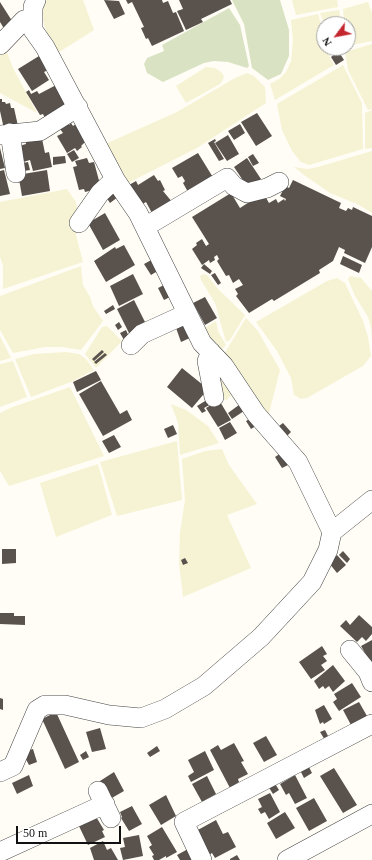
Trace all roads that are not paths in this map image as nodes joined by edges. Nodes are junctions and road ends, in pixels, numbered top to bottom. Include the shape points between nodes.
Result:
1 (34, 9) edge
2 (0, 45) edge
3 (78, 107) junction
4 (5, 134) edge
5 (16, 173) dead end
6 (115, 179) junction
7 (279, 182) dead end
8 (79, 223) dead end
9 (145, 227) junction
10 (186, 314) junction
11 (131, 345) dead end
12 (210, 352) junction
13 (214, 397) dead end
14 (372, 500) edge
15 (332, 532) junction
16 (350, 650) dead end
17 (372, 682) edge
18 (372, 724) edge
19 (0, 772) edge
20 (104, 804) dead end
21 (371, 817) edge
22 (0, 852) edge
23 (202, 860) edge
24 (287, 860) edge

1 - 2 street
1 - 3 street via 33,30
3 - 4 street via 40,131
3 - 6 street
4 - 5 street
6 - 8 street via 100,193
6 - 9 street
7 - 9 street via 247,194 227,178
9 - 10 street
10 - 11 street via 142,334
10 - 12 street
12 - 13 street via 207,361
12 - 15 street via 224,366 256,414 298,462
14 - 15 street
15 - 19 street via 328,550 312,582 262,637 204,686 165,709 142,718 109,715 65,705 45,705 37,710 14,766
16 - 17 street via 368,672
18 - 23 street via 184,822
20 - 22 street
21 - 24 street

